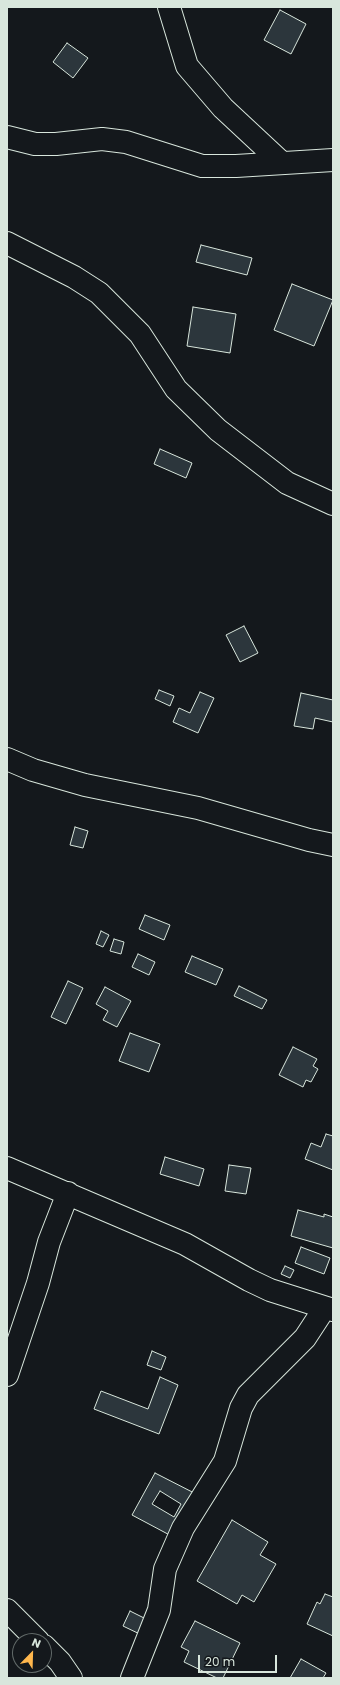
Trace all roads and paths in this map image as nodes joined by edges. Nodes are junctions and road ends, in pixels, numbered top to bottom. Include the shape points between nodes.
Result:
1 (169, 7) edge
2 (7, 137) edge
3 (333, 160) edge
4 (282, 163) junction
5 (7, 243) edge
6 (333, 504) edge
7 (7, 759) edge
8 (333, 845) edge
9 (7, 1168) edge
10 (68, 1193) junction
11 (329, 1309) edge
12 (7, 1375) edge
13 (7, 1610) edge
14 (30, 1633) edge
15 (52, 1654) edge
16 (71, 1678) edge
17 (132, 1678) edge

1 - 4 street via 187,66 224,108
2 - 4 street via 35,144 102,139 126,142 202,166
3 - 4 street
5 - 6 street via 74,277 98,293 140,334 176,389 218,430 287,483
7 - 8 street via 33,770 85,785 198,808
9 - 10 street
10 - 11 street via 185,1244 270,1290
10 - 12 street via 49,1242
11 - 17 street via 306,1338 248,1395 241,1408 225,1461 183,1528 165,1569 159,1610
13 - 14 street
15 - 16 street

